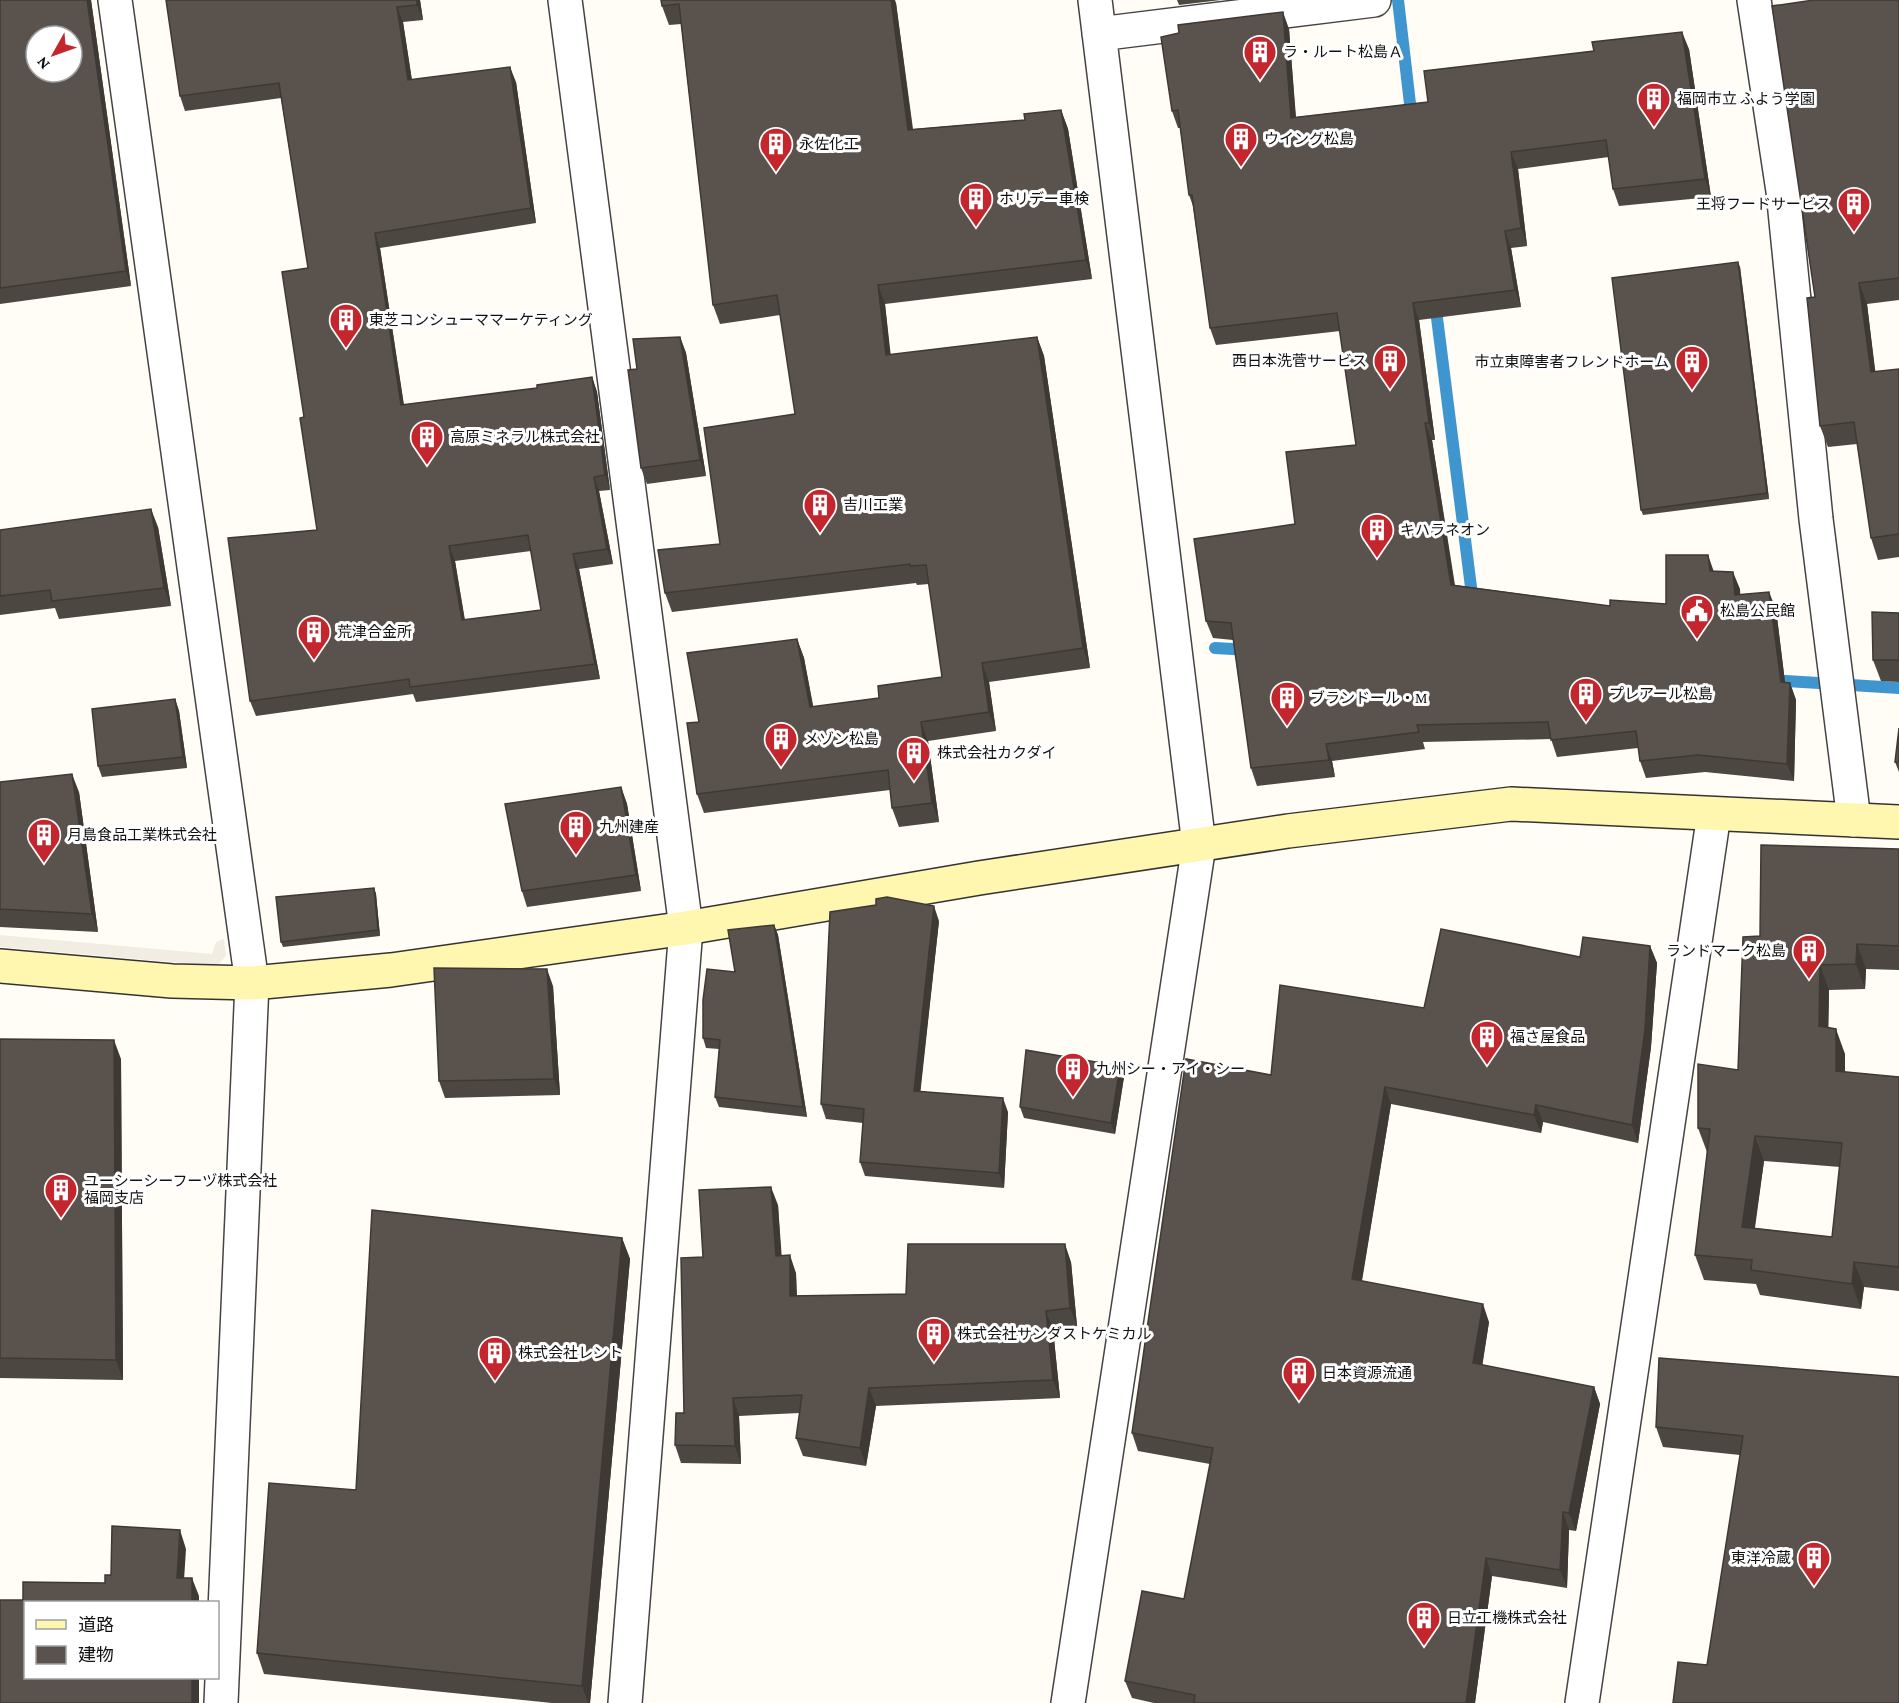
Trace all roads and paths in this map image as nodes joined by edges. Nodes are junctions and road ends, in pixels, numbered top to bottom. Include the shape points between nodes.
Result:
1 (115, 0) edge
2 (565, 0) edge
3 (1095, 0) edge
4 (1374, 0) edge
5 (1754, 0) edge
6 (1099, 34) junction
7 (1714, 814) junction
8 (1854, 820) junction
9 (1899, 822) edge
10 (1198, 845) junction
11 (686, 928) junction
12 (0, 966) edge
13 (252, 983) junction
14 (221, 1703) edge
15 (624, 1703) edge
16 (1068, 1703) edge
17 (1582, 1703) edge

1 - 13 street
2 - 11 street
3 - 6 street
4 - 6 street
5 - 8 street via 1782,191 1816,519
6 - 10 street
7 - 8 street
7 - 10 street via 1511,804 1430,811
7 - 17 street
8 - 9 street
10 - 11 street
10 - 16 street
11 - 13 street via 391,970
11 - 15 street
12 - 13 street via 172,981
13 - 14 street

